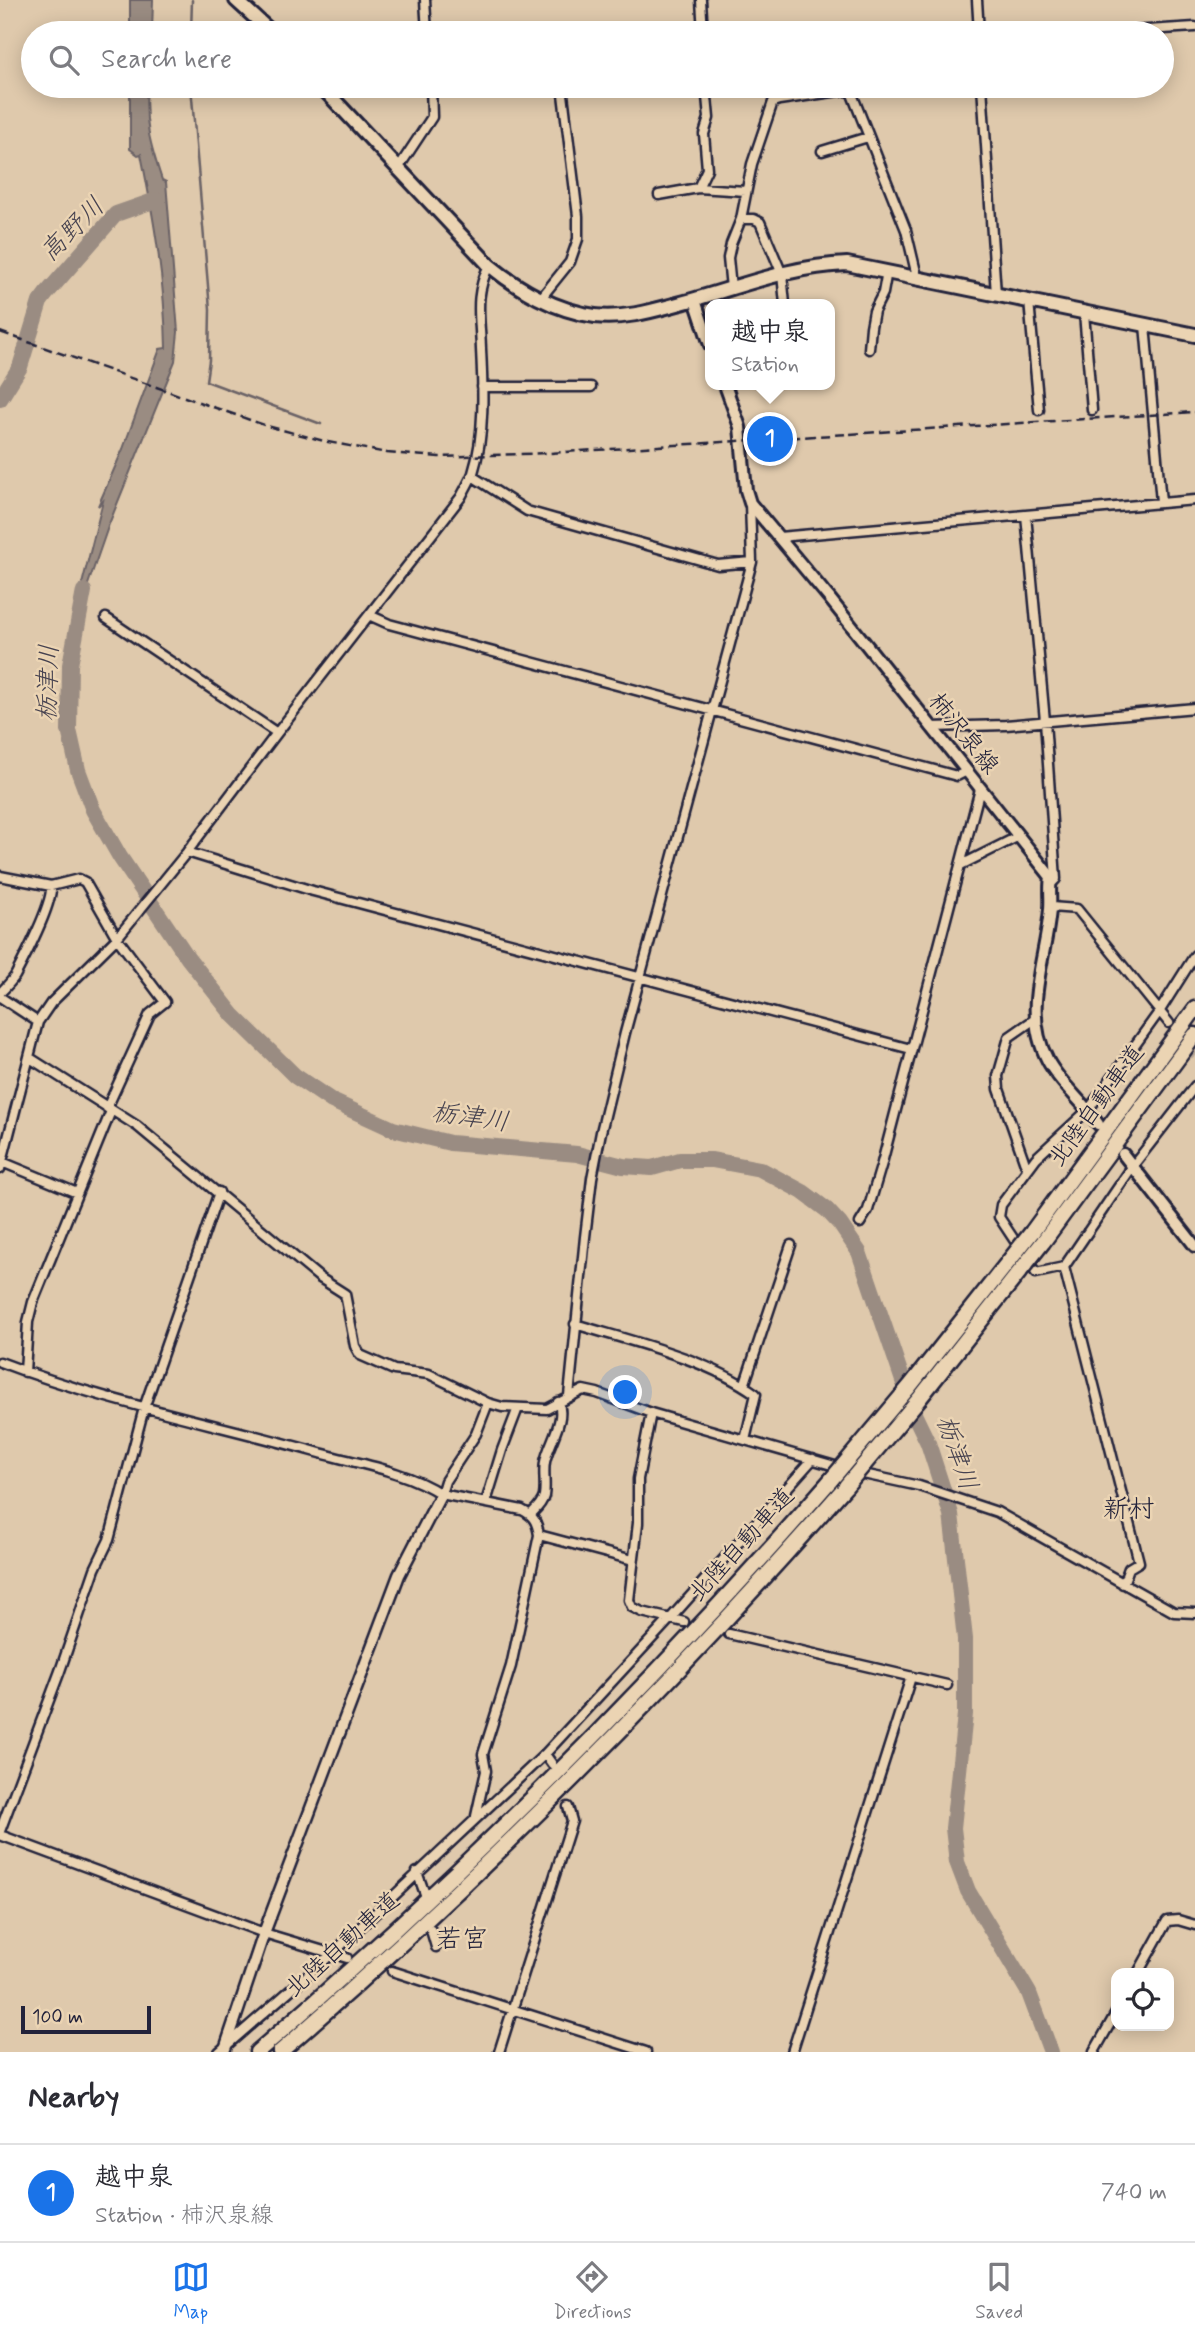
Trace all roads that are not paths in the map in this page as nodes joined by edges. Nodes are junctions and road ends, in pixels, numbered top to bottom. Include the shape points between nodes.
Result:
1 (236, 0) edge
2 (425, 0) edge
3 (701, 0) edge
4 (977, 0) edge
5 (259, 21) edge
6 (426, 21) edge
7 (702, 21) edge
8 (978, 21) edge
9 (1195, 27) edge
10 (1174, 28) edge
11 (332, 98) edge
12 (431, 98) edge
13 (563, 98) edge
14 (707, 98) edge
15 (792, 98) edge
16 (854, 98) edge
17 (983, 98) edge
18 (779, 100) joint
19 (869, 137) junction
20 (822, 151) dead end
21 (397, 170) junction
22 (698, 188) junction
23 (746, 191) junction
24 (659, 195) dead end
25 (741, 219) junction
26 (489, 265) junction
27 (887, 271) junction
28 (782, 274) junction
29 (915, 277) junction
30 (731, 288) junction
31 (996, 294) junction
32 (541, 298) junction
33 (784, 299) edge
34 (695, 300) junction
35 (1029, 301) junction
36 (1084, 313) junction
37 (1145, 325) junction
38 (705, 330) edge
39 (1195, 335) edge
40 (869, 349) dead end
41 (482, 387) junction
42 (591, 387) dead end
43 (727, 390) edge
44 (1039, 410) dead end
45 (1092, 410) dead end
46 (472, 476) junction
47 (1195, 500) edge
48 (1161, 502) junction
49 (750, 503) junction
50 (1026, 515) junction
51 (779, 537) junction
52 (752, 562) junction
53 (369, 615) junction
54 (106, 618) dead end
55 (1195, 708) edge
56 (713, 712) junction
57 (1045, 721) junction
58 (931, 727) junction
59 (277, 733) junction
60 (967, 771) junction
61 (980, 789) junction
62 (1018, 836) junction
63 (187, 852) junction
64 (961, 865) junction
65 (1, 878) edge
66 (51, 886) junction
67 (1049, 886) junction
68 (1051, 907) junction
69 (117, 938) junction
70 (1195, 956) edge
71 (641, 978) junction
72 (0, 995) edge
73 (1195, 1009) edge
74 (1159, 1012) junction
75 (1035, 1019) junction
76 (38, 1023) junction
77 (1169, 1023) tunnel mouth
78 (1195, 1035) edge
79 (911, 1049) junction
80 (30, 1058) junction
81 (1195, 1086) edge
82 (109, 1110) junction
83 (1089, 1110) junction
84 (1098, 1124) dead end
85 (3, 1143) edge
86 (1123, 1154) dead end
87 (1, 1166) edge
88 (1132, 1167) junction
89 (1027, 1169) junction
90 (219, 1192) junction
91 (77, 1193) junction
92 (860, 1223) dead end
93 (1038, 1237) junction
94 (791, 1245) dead end
95 (1195, 1246) edge
96 (1064, 1267) junction
97 (575, 1324) junction
98 (0, 1362) edge
99 (25, 1372) junction
100 (744, 1386) junction
101 (569, 1396) junction
102 (558, 1402) junction
103 (488, 1403) junction
104 (144, 1408) junction
105 (518, 1408) junction
106 (651, 1413) junction
107 (745, 1440) junction
108 (813, 1460) junction
109 (441, 1494) junction
110 (486, 1502) junction
111 (531, 1514) junction
112 (539, 1535) junction
113 (634, 1560) junction
114 (1123, 1584) junction
115 (1195, 1613) edge
116 (670, 1619) junction
117 (684, 1622) dead end
118 (729, 1634) dead end
119 (911, 1677) junction
120 (947, 1685) dead end
121 (545, 1754) junction
122 (552, 1764) dead end
123 (568, 1807) dead end
124 (476, 1816) junction
125 (0, 1833) edge
126 (417, 1872) junction
127 (425, 1894) dead end
128 (1195, 1925) edge
129 (431, 1930) dead end
130 (264, 1933) junction
131 (436, 1947) dead end
132 (333, 1953) junction
133 (346, 1958) dead end
134 (1141, 1968) edge
135 (392, 1971) dead end
136 (513, 2011) junction
137 (1111, 2022) edge
138 (223, 2050) edge
139 (257, 2052) edge
140 (280, 2052) edge
141 (499, 2052) edge
142 (646, 2052) edge
143 (792, 2052) edge
144 (1094, 2052) edge

1 - 5 main road
2 - 6 street
3 - 7 street
4 - 8 street
9 - 10 street
11 - 21 main road
12 - 21 street via 432,117
13 - 32 street via 578,239 570,262
14 - 22 street via 707,169
15 - 18 street
16 - 19 street
17 - 31 street
18 - 23 street via 773,102
19 - 20 street
19 - 29 street via 906,230
21 - 26 main road
22 - 23 street
22 - 24 street
23 - 25 street
25 - 28 street via 760,222
25 - 30 street via 728,258
26 - 32 main road
26 - 41 street via 478,304
27 - 28 main road via 847,264 817,265
27 - 29 main road
27 - 40 street via 874,311
28 - 30 main road
28 - 33 street
29 - 31 main road
30 - 34 main road
31 - 35 main road
32 - 34 main road via 610,316
34 - 38 main road
35 - 36 main road
35 - 44 street
36 - 37 main road
36 - 45 street
37 - 39 main road
37 - 48 street
41 - 42 street
41 - 46 street via 478,456
43 - 49 main road via 740,427
46 - 52 street via 527,512 718,565
46 - 53 street via 461,497
47 - 48 street
48 - 50 street
49 - 51 main road, 柿沢泉線
49 - 52 street
50 - 51 street
50 - 57 street
51 - 58 main road, 柿沢泉線
52 - 56 street
53 - 56 street
53 - 59 street
54 - 59 street
55 - 57 street
56 - 60 street via 957,776
56 - 71 street
57 - 58 street
57 - 67 street via 1056,879
58 - 60 main road, 柿沢泉線
59 - 63 street
60 - 61 main road, 柿沢泉線
61 - 62 main road, 柿沢泉線
61 - 64 street
62 - 64 street
62 - 67 main road, 柿沢泉線 via 1051,877
63 - 69 street
63 - 71 street via 313,891
64 - 79 street
65 - 66 street
66 - 69 street via 79,879 85,882
66 - 72 street via 50,902
67 - 68 main road, 柿沢泉線
68 - 74 street via 1077,909
68 - 75 main road, 柿沢泉線
69 - 76 street via 51,1003
69 - 82 street via 164,1002 150,1014
70 - 74 street
71 - 79 street
71 - 97 street via 592,1178
72 - 76 street
73 - 93 highway, 北陸自動車道
74 - 77 street
74 - 83 street
75 - 83 main road, 柿沢泉線 via 1040,1046 1050,1064
75 - 89 street via 1009,1037 998,1076
76 - 80 street
78 - 93 highway, 北陸自動車道
79 - 92 street via 882,1163
80 - 82 street
80 - 85 street
81 - 88 street
82 - 90 street via 137,1126
82 - 91 street
83 - 84 main road, 柿沢泉線
83 - 89 street
85 - 87 street
86 - 88 main road
87 - 91 street
88 - 95 main road
88 - 96 street
89 - 96 street via 1001,1205 999,1217 1036,1273
90 - 103 street via 345,1294 360,1355 394,1370 429,1374
90 - 104 street
91 - 99 street via 33,1302
93 - 139 highway, 北陸自動車道, bridge via 686,1642 545,1788
93 - 140 highway, 北陸自動車道, bridge via 927,1389 698,1651 554,1800
94 - 100 street
96 - 114 street via 1139,1562 1129,1568
97 - 100 street via 677,1355
97 - 101 street
98 - 99 street
99 - 104 street
100 - 107 street via 756,1394
101 - 102 street
101 - 106 street via 583,1390
102 - 105 street via 547,1409
102 - 111 street via 560,1417 545,1462 544,1497
103 - 105 street
103 - 109 street via 476,1434
104 - 109 street via 385,1470
104 - 125 street via 108,1541
105 - 110 street
106 - 107 street
106 - 113 street via 638,1479
107 - 108 street
108 - 114 street via 997,1511
108 - 116 street
109 - 110 street
109 - 130 street via 399,1575
110 - 111 street
111 - 112 street
112 - 113 street
112 - 124 street via 510,1667 483,1754 486,1771
113 - 116 street via 632,1607
114 - 115 street via 1174,1612
116 - 117 street
116 - 121 street
118 - 119 street
119 - 120 street
119 - 143 street
121 - 122 street
121 - 124 street
123 - 136 street via 572,1821
124 - 126 street
125 - 130 street
126 - 127 street
126 - 132 street
128 - 134 street via 1167,1921
129 - 131 street
130 - 132 street
130 - 138 street
132 - 133 street
132 - 138 street
135 - 136 street
136 - 141 street
136 - 142 street
137 - 144 street

